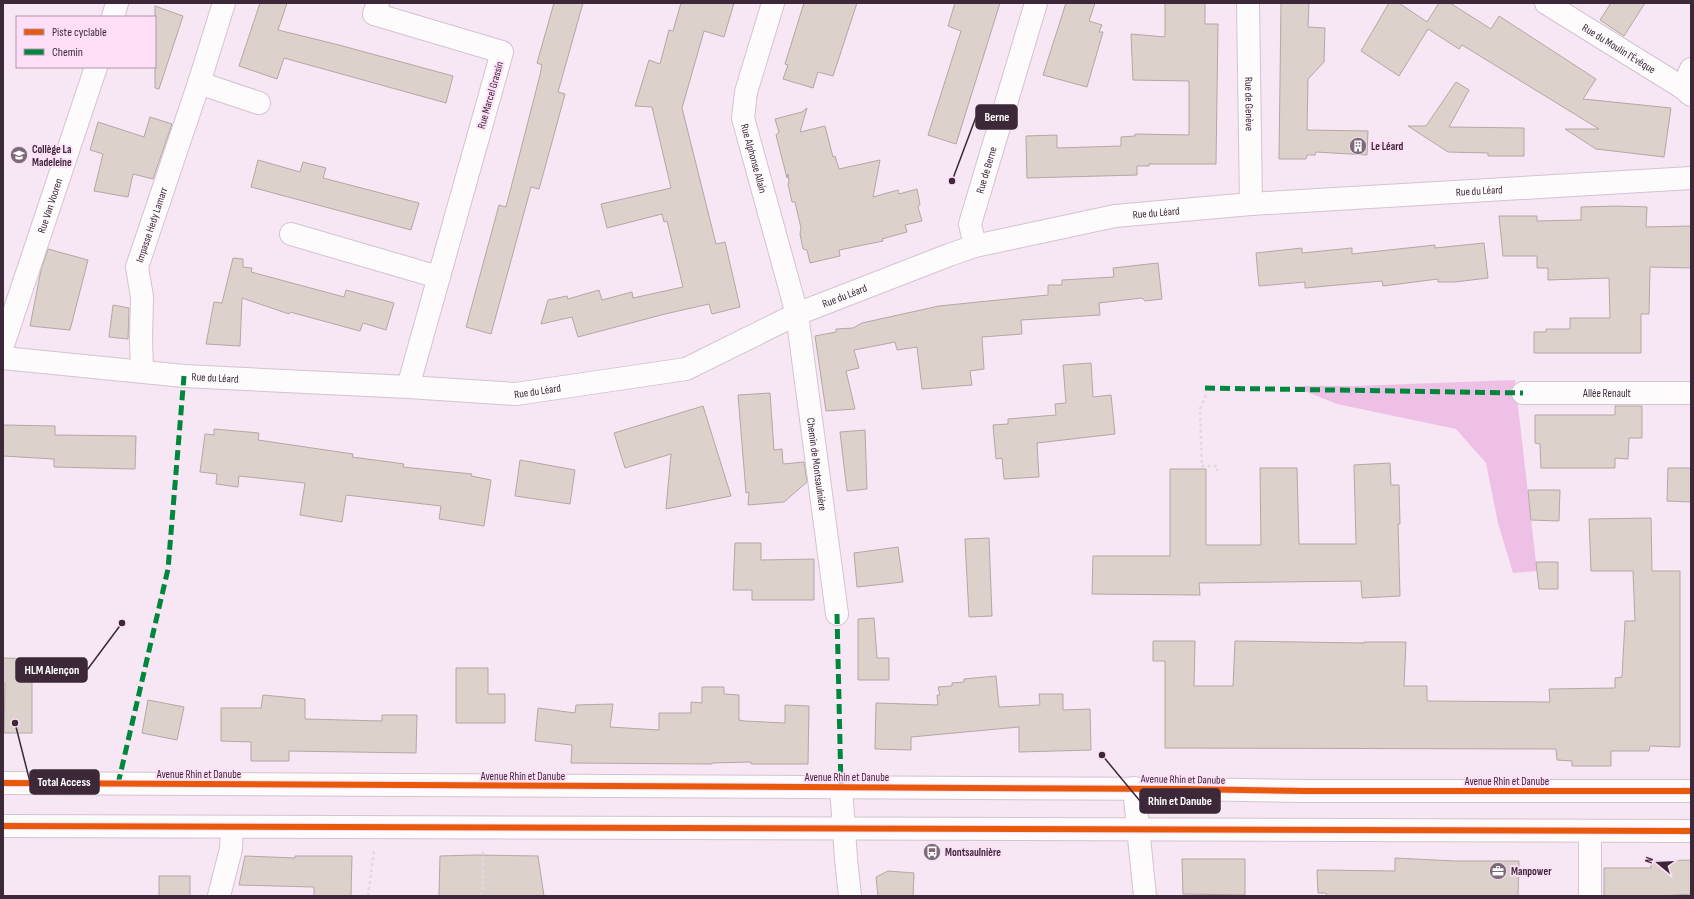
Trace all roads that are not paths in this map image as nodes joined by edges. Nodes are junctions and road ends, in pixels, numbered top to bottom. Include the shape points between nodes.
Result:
1 (117, 3) edge
2 (224, 3) edge
3 (378, 3) edge
4 (773, 3) edge
5 (1036, 3) edge
6 (1248, 3) edge
7 (1546, 3) edge
8 (113, 16) edge
9 (96, 68) edge
10 (1691, 69) edge
11 (199, 83) junction
12 (1687, 92) edge
13 (259, 103) dead end
14 (1691, 178) edge
15 (1251, 204) junction
16 (291, 234) dead end
17 (975, 246) junction
18 (438, 277) junction
19 (797, 314) junction
20 (3, 345) edge
21 (3, 358) edge
22 (142, 372) junction
23 (408, 387) junction
24 (1523, 393) dead end
25 (1691, 393) edge
26 (837, 614) dead end
27 (3, 784) edge
28 (842, 787) junction
29 (1134, 788) junction
30 (1691, 791) edge
31 (3, 826) edge
32 (232, 827) junction
33 (844, 828) junction
34 (1138, 829) junction
35 (1590, 831) junction
36 (1691, 831) edge
37 (219, 896) edge
38 (850, 896) edge
39 (1145, 896) edge
40 (1590, 896) edge

1 - 8 street
2 - 11 street, Impasse Hedy Lamarr
3 - 18 street, Rue Marcel Grassin via 374,14 502,52
4 - 19 street, Rue Alphonse Allain via 746,92 744,118
5 - 17 street, Rue de Berne via 970,224
6 - 15 street, Rue de Genève
7 - 12 street, Rue du Moulin l'Évêque
9 - 20 street, Rue Van Vooren
10 - 12 street
11 - 13 street
11 - 22 street, Impasse Hedy Lamarr via 137,267 142,297
14 - 15 street, Rue du Léard
15 - 17 street, Rue du Léard via 1115,216
16 - 18 street
17 - 19 street, Rue du Léard
18 - 23 street, Rue Marcel Grassin
19 - 23 street, Rue du Léard via 686,369 516,394
19 - 26 street, Chemin de Montsaulnière
21 - 22 street, Rue du Léard
22 - 23 street, Rue du Léard
24 - 25 street, Allée Renault
27 - 28 street, Avenue Rhin et Danube
28 - 29 street, Avenue Rhin et Danube
28 - 33 street
29 - 30 street, Avenue Rhin et Danube via 1307,791
29 - 34 street
31 - 32 street
32 - 33 street
32 - 37 street via 232,849
33 - 34 street
33 - 38 street
34 - 35 street
34 - 39 street
35 - 36 street
35 - 40 street

